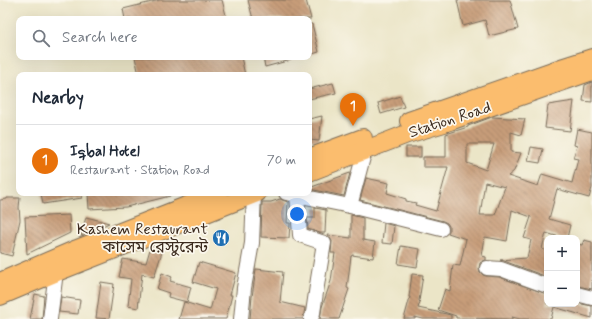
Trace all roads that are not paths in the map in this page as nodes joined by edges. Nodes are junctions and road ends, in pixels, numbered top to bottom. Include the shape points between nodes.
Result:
1 (592, 58) edge
2 (592, 71) edge
3 (365, 150) junction
4 (312, 157) edge
5 (312, 171) edge
6 (212, 196) edge
7 (250, 196) edge
8 (256, 196) edge
9 (292, 196) edge
10 (302, 196) edge
11 (350, 206) junction
12 (441, 229) dead end
13 (57, 265) junction
14 (487, 268) dead end
15 (0, 282) edge
16 (544, 285) edge
17 (580, 295) edge
18 (0, 296) edge
19 (592, 298) edge
20 (50, 319) edge
21 (241, 319) edge
22 (311, 319) edge

1 - 4 main road, Station Road
2 - 3 main road, Station Road
3 - 5 main road, Station Road
3 - 11 street
6 - 13 main road
7 - 13 main road
8 - 21 street
9 - 22 street via 300,236 324,243
10 - 11 street
11 - 12 street
13 - 15 main road
13 - 18 main road
13 - 20 street
14 - 16 street via 501,269
17 - 19 street

